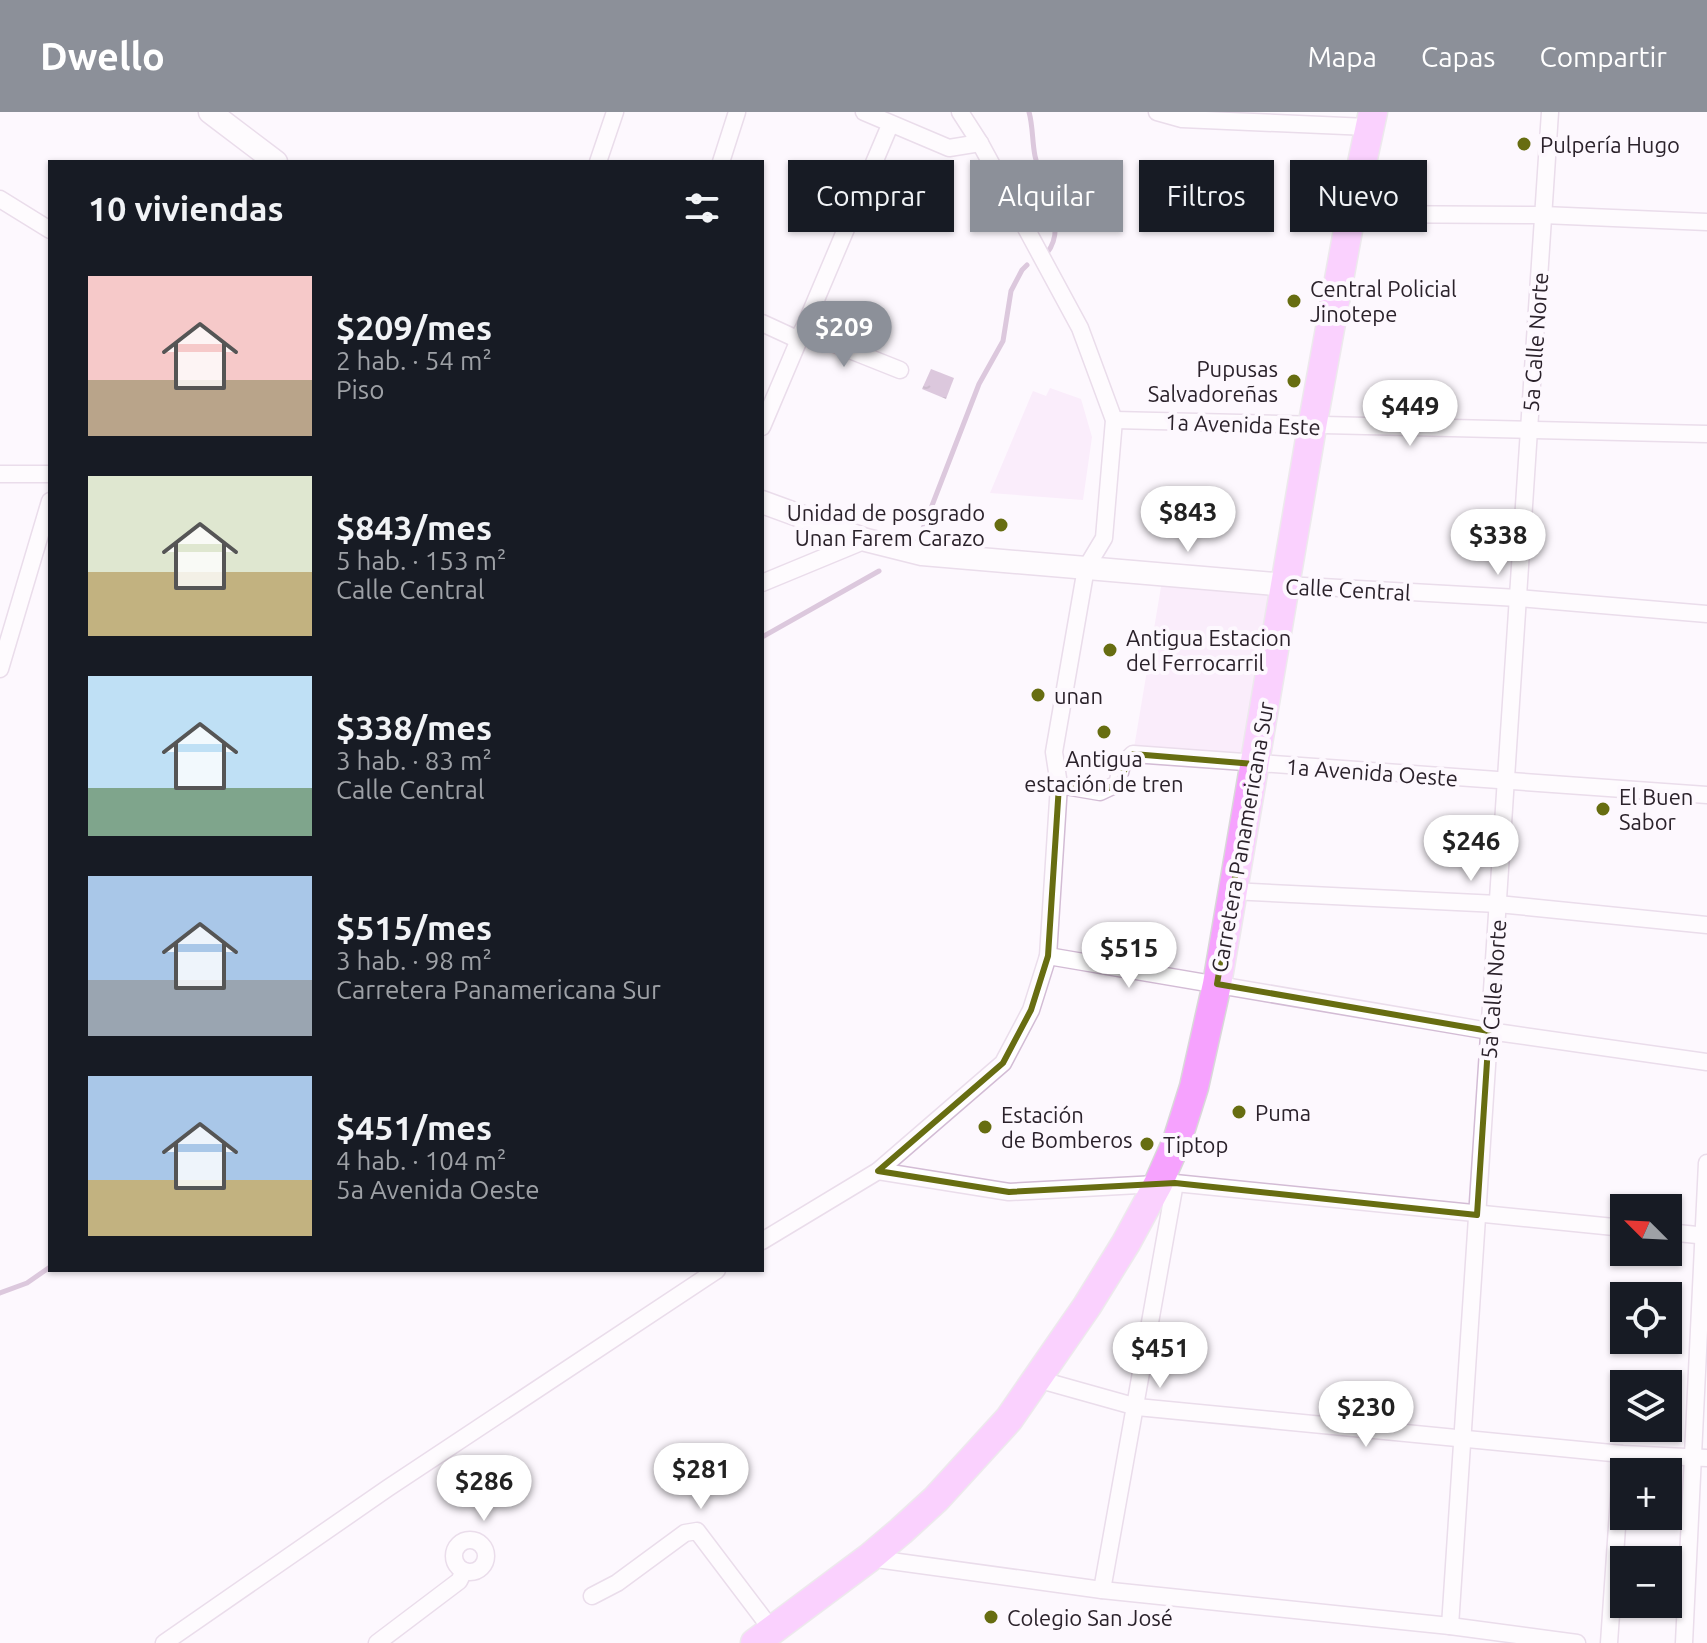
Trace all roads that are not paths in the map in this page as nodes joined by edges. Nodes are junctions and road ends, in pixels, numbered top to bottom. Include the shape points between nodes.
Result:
1 (210, 112) edge
2 (615, 112) edge
3 (737, 112) edge
4 (864, 112) edge
5 (960, 112) edge
6 (1157, 112) edge
7 (1550, 112) edge
8 (1371, 120) edge
9 (890, 125) junction
10 (980, 143) junction
11 (273, 160) edge
12 (599, 160) edge
13 (722, 160) edge
14 (1362, 160) edge
15 (0, 199) edge
16 (1427, 214) edge
17 (1543, 215) junction
18 (1707, 222) edge
19 (48, 229) edge
20 (1348, 232) edge
21 (764, 324) edge
22 (801, 335) junction
23 (900, 370) dead end
24 (1114, 420) junction
25 (764, 422) edge
26 (1312, 427) junction
27 (1529, 429) junction
28 (1707, 434) edge
29 (0, 474) edge
30 (48, 474) edge
31 (764, 503) edge
32 (48, 508) edge
33 (866, 540) junction
34 (1086, 568) junction
35 (764, 582) edge
36 (1286, 585) junction
37 (1518, 598) junction
38 (1707, 614) edge
39 (0, 669) edge
40 (1254, 764) junction
41 (1506, 781) junction
42 (1059, 785) junction
43 (1707, 795) edge
44 (1231, 891) junction
45 (1498, 904) junction
46 (1707, 925) edge
47 (1048, 956) junction
48 (1217, 984) junction
49 (1489, 1031) junction
50 (1707, 1062) edge
51 (1707, 1163) edge
52 (878, 1171) junction
53 (1167, 1183) junction
54 (1477, 1215) junction
55 (1610, 1227) edge
56 (1682, 1233) edge
57 (1705, 1235) edge
58 (764, 1240) edge
59 (714, 1272) edge
60 (1037, 1379) junction
61 (1137, 1407) junction
62 (1462, 1439) junction
63 (1622, 1454) junction
64 (1700, 1458) edge
65 (869, 1558) junction
66 (464, 1571) dead end
67 (1102, 1590) junction
68 (592, 1596) dead end
69 (1450, 1626) junction
70 (763, 1637) edge
71 (164, 1643) edge
72 (377, 1643) edge
73 (1577, 1643) edge
74 (1609, 1643) edge
75 (1684, 1643) edge

1 - 11 main road
2 - 12 street
3 - 13 street
4 - 9 street
5 - 10 street
6 - 8 street via 1182,119
7 - 17 street, 5a Calle Norte
8 - 14 highway, Carretera Panamericana Sur
9 - 10 street via 949,148
9 - 22 street
10 - 24 street via 1080,328
15 - 19 street
16 - 17 street
17 - 18 street
17 - 27 street, 5a Calle Norte
20 - 26 highway, Carretera Panamericana Sur
21 - 22 street
22 - 23 street
22 - 25 street
24 - 26 street, 1a Avenida Este
24 - 34 street via 1104,538
26 - 27 street, 1a Avenida Este
26 - 36 highway, Carretera Panamericana Sur
27 - 28 street, 1a Avenida Este
27 - 37 street, 5a Calle Norte
29 - 30 street
31 - 33 main road, Calle Central
32 - 39 street
33 - 34 main road, Calle Central via 922,554
33 - 35 street
34 - 36 main road, Calle Central
34 - 42 street via 1054,752
36 - 37 street, Calle Central
36 - 40 highway, Carretera Panamericana Sur
37 - 38 street, Calle Central
37 - 41 street, 5a Calle Norte
40 - 41 street, 1a Avenida Oeste
40 - 42 street, 1a Avenida Oeste via 1133,754 1122,765 1117,784 1100,792
40 - 44 highway, Carretera Panamericana Sur
41 - 43 street, 1a Avenida Oeste
41 - 45 street, 5a Calle Norte
42 - 47 street
44 - 45 street
44 - 48 highway, Carretera Panamericana Sur
45 - 46 street
45 - 49 street, 5a Calle Norte
47 - 48 street
47 - 52 street via 1031,1010 1003,1063
48 - 49 street
48 - 53 highway, Carretera Panamericana Sur
49 - 50 street
49 - 54 street, 5a Calle Norte
51 - 57 street
52 - 53 street via 1009,1192
52 - 58 street
53 - 54 street
53 - 60 highway, Carretera Panamericana Sur
53 - 61 street
54 - 55 street
54 - 62 street, 5a Calle Norte
56 - 57 street
57 - 64 street
59 - 71 street
60 - 61 street
60 - 65 highway, Carretera Panamericana Sur via 973,1460
61 - 62 street
61 - 67 street
62 - 63 street
62 - 69 street, 5a Calle Norte
63 - 64 street
63 - 74 street
64 - 75 street
65 - 67 street
65 - 70 highway, Carretera Panamericana Sur
66 - 72 street via 459,1581
67 - 69 street
68 - 70 street via 685,1533 697,1531
69 - 73 street

